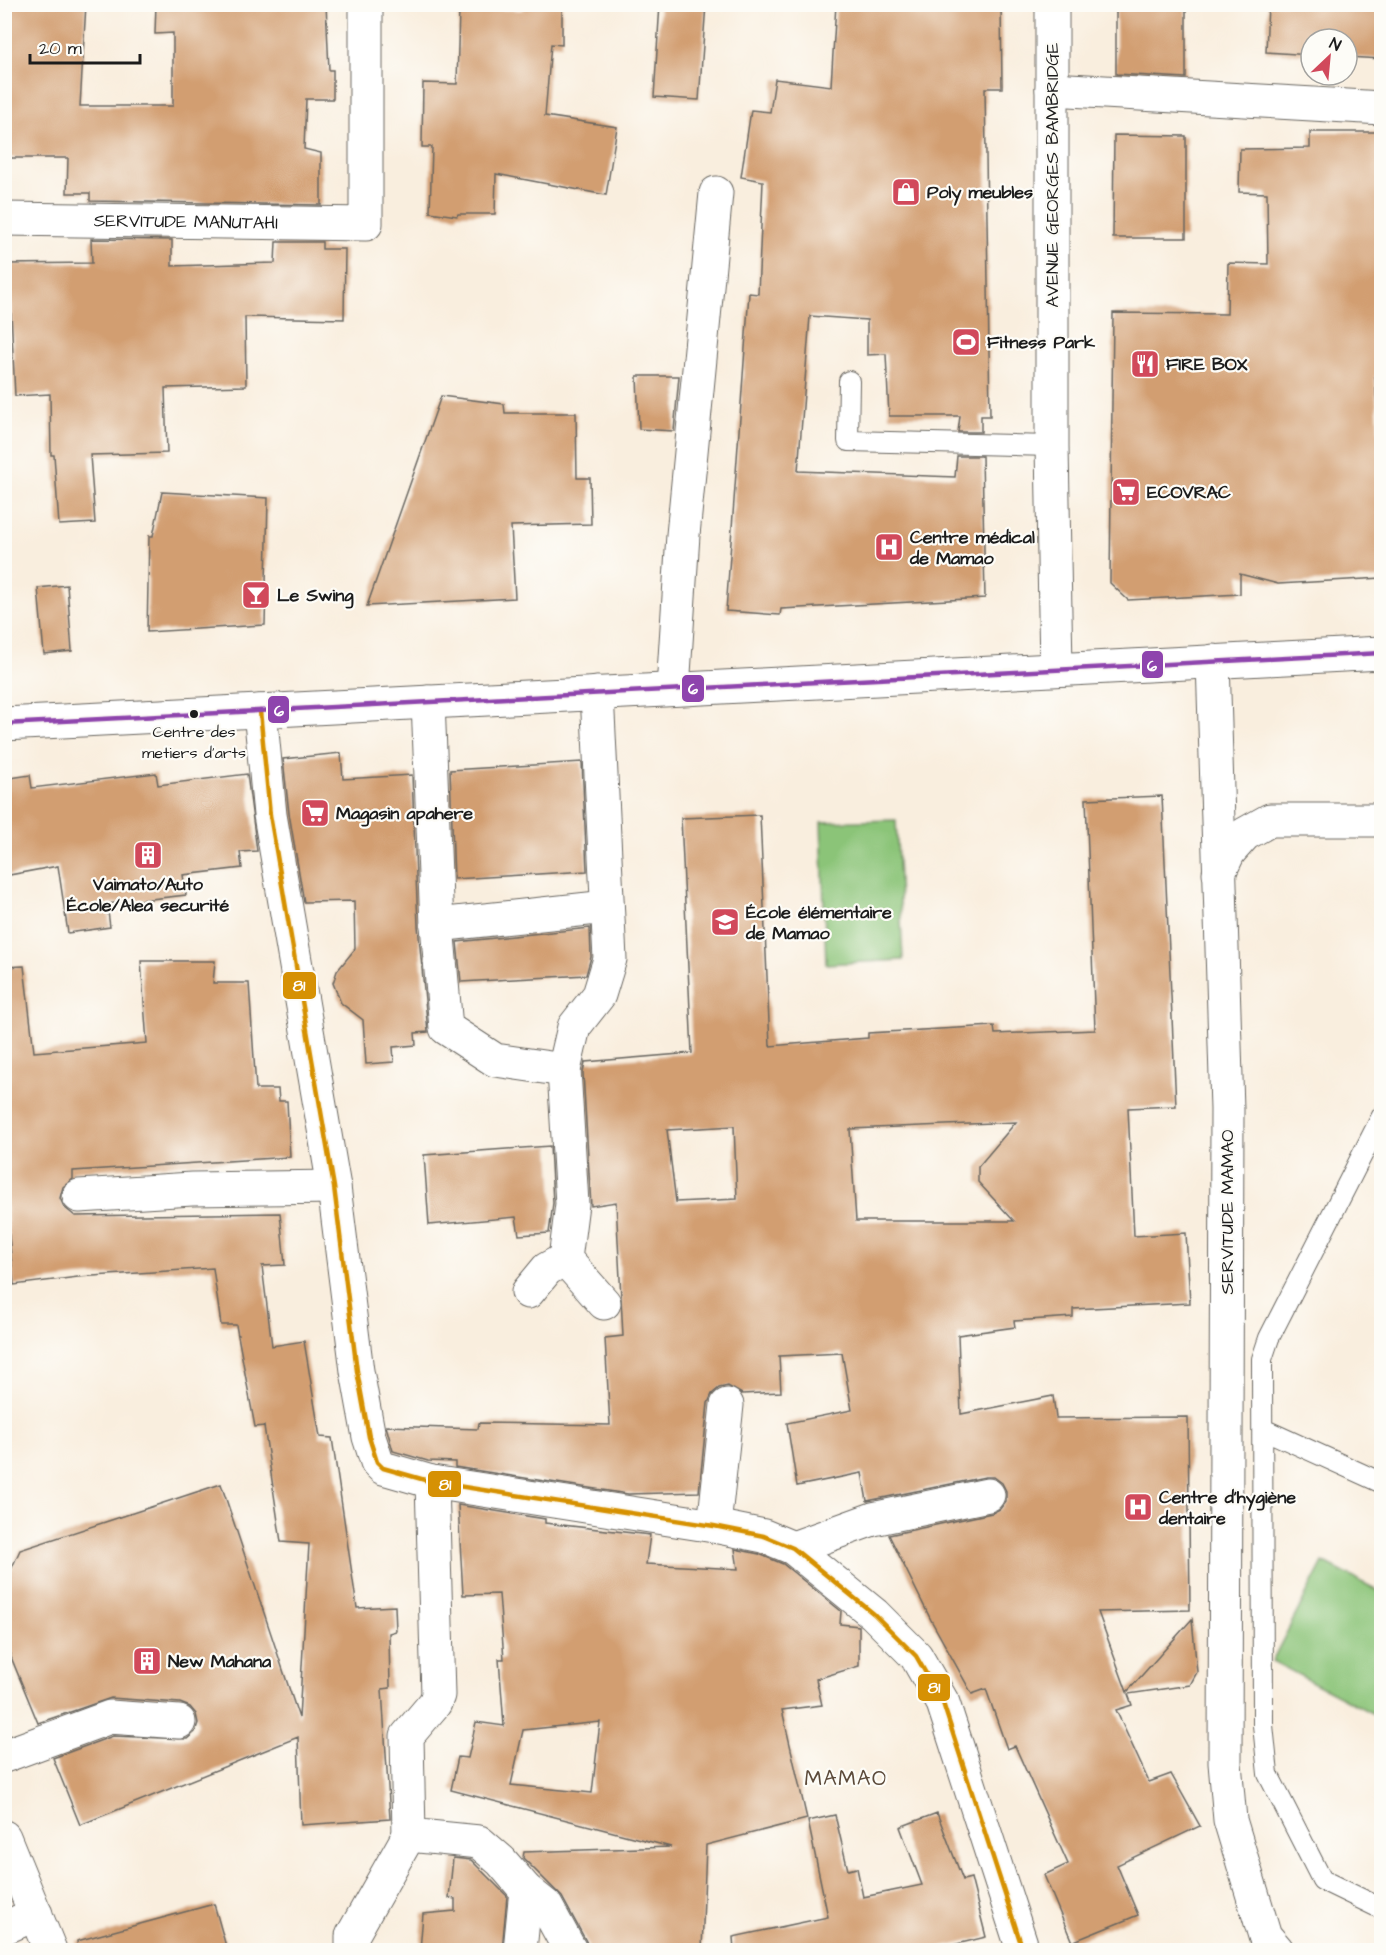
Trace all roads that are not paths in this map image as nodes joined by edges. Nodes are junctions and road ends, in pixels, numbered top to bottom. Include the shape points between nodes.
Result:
1 (366, 4) edge
2 (1052, 4) edge
3 (1052, 89) junction
4 (1382, 108) edge
5 (716, 193) dead end
6 (4, 219) edge
7 (849, 381) dead end
8 (1052, 446) junction
9 (1382, 653) edge
10 (1213, 661) junction
11 (1056, 669) junction
12 (673, 689) junction
13 (597, 693) junction
14 (428, 702) junction
15 (260, 711) junction
16 (4, 724) edge
17 (1382, 820) edge
18 (1219, 873) junction
19 (607, 907) junction
20 (436, 925) junction
21 (564, 1070) junction
22 (1382, 1116) edge
23 (334, 1187) junction
24 (79, 1196) dead end
25 (565, 1259) junction
26 (528, 1292) dead end
27 (604, 1303) dead end
28 (727, 1405) dead end
29 (1263, 1429) junction
30 (432, 1482) junction
31 (1382, 1483) edge
32 (988, 1495) dead end
33 (714, 1526) junction
34 (793, 1548) junction
35 (179, 1722) dead end
36 (4, 1756) edge
37 (409, 1835) junction
38 (4, 1837) edge
39 (526, 1890) junction
40 (1382, 1909) edge
41 (36, 1914) junction
42 (4, 1928) edge
43 (50, 1950) edge
44 (352, 1950) edge
45 (520, 1950) edge
46 (570, 1950) edge
47 (1023, 1950) edge
48 (1277, 1950) edge

1 - 6 street, SERVITUDE MANUTAHI via 366,225
2 - 3 street, AVENUE GEORGES BAMBRIDGE
3 - 4 street
3 - 8 street, AVENUE GEORGES BAMBRIDGE
5 - 12 street via 683,535
7 - 8 lane via 848,441
8 - 11 street, AVENUE GEORGES BAMBRIDGE
9 - 10 street
10 - 11 street
10 - 18 street, SERVITUDE MAMAO
11 - 12 street
12 - 13 street
13 - 14 street
13 - 19 street
14 - 15 street
14 - 20 street
15 - 16 street
15 - 23 street via 270,815
17 - 18 street via 1270,820 1245,834 1229,852
18 - 48 street, SERVITUDE MAMAO via 1228,1228 1226,1763 1230,1820 1265,1936
19 - 20 street
19 - 21 street via 610,959 599,995 573,1027
20 - 21 street via 446,1028 495,1060
21 - 25 street via 572,1204
22 - 29 lane via 1269,1338 1262,1359
23 - 24 street via 192,1189
23 - 30 street via 357,1371 377,1462 384,1468
25 - 26 street via 547,1269
25 - 27 street
28 - 33 street
29 - 31 lane
29 - 40 lane via 1263,1725 1268,1774 1322,1880
30 - 33 street
30 - 37 street via 438,1695 407,1736
32 - 34 street via 873,1519
33 - 34 street via 764,1536
34 - 47 street via 874,1614 916,1656 943,1703
35 - 36 street via 110,1717
37 - 39 street via 479,1842
37 - 44 street via 352,1936
38 - 41 street
39 - 45 street
39 - 46 street via 546,1906
41 - 42 street
41 - 43 street

